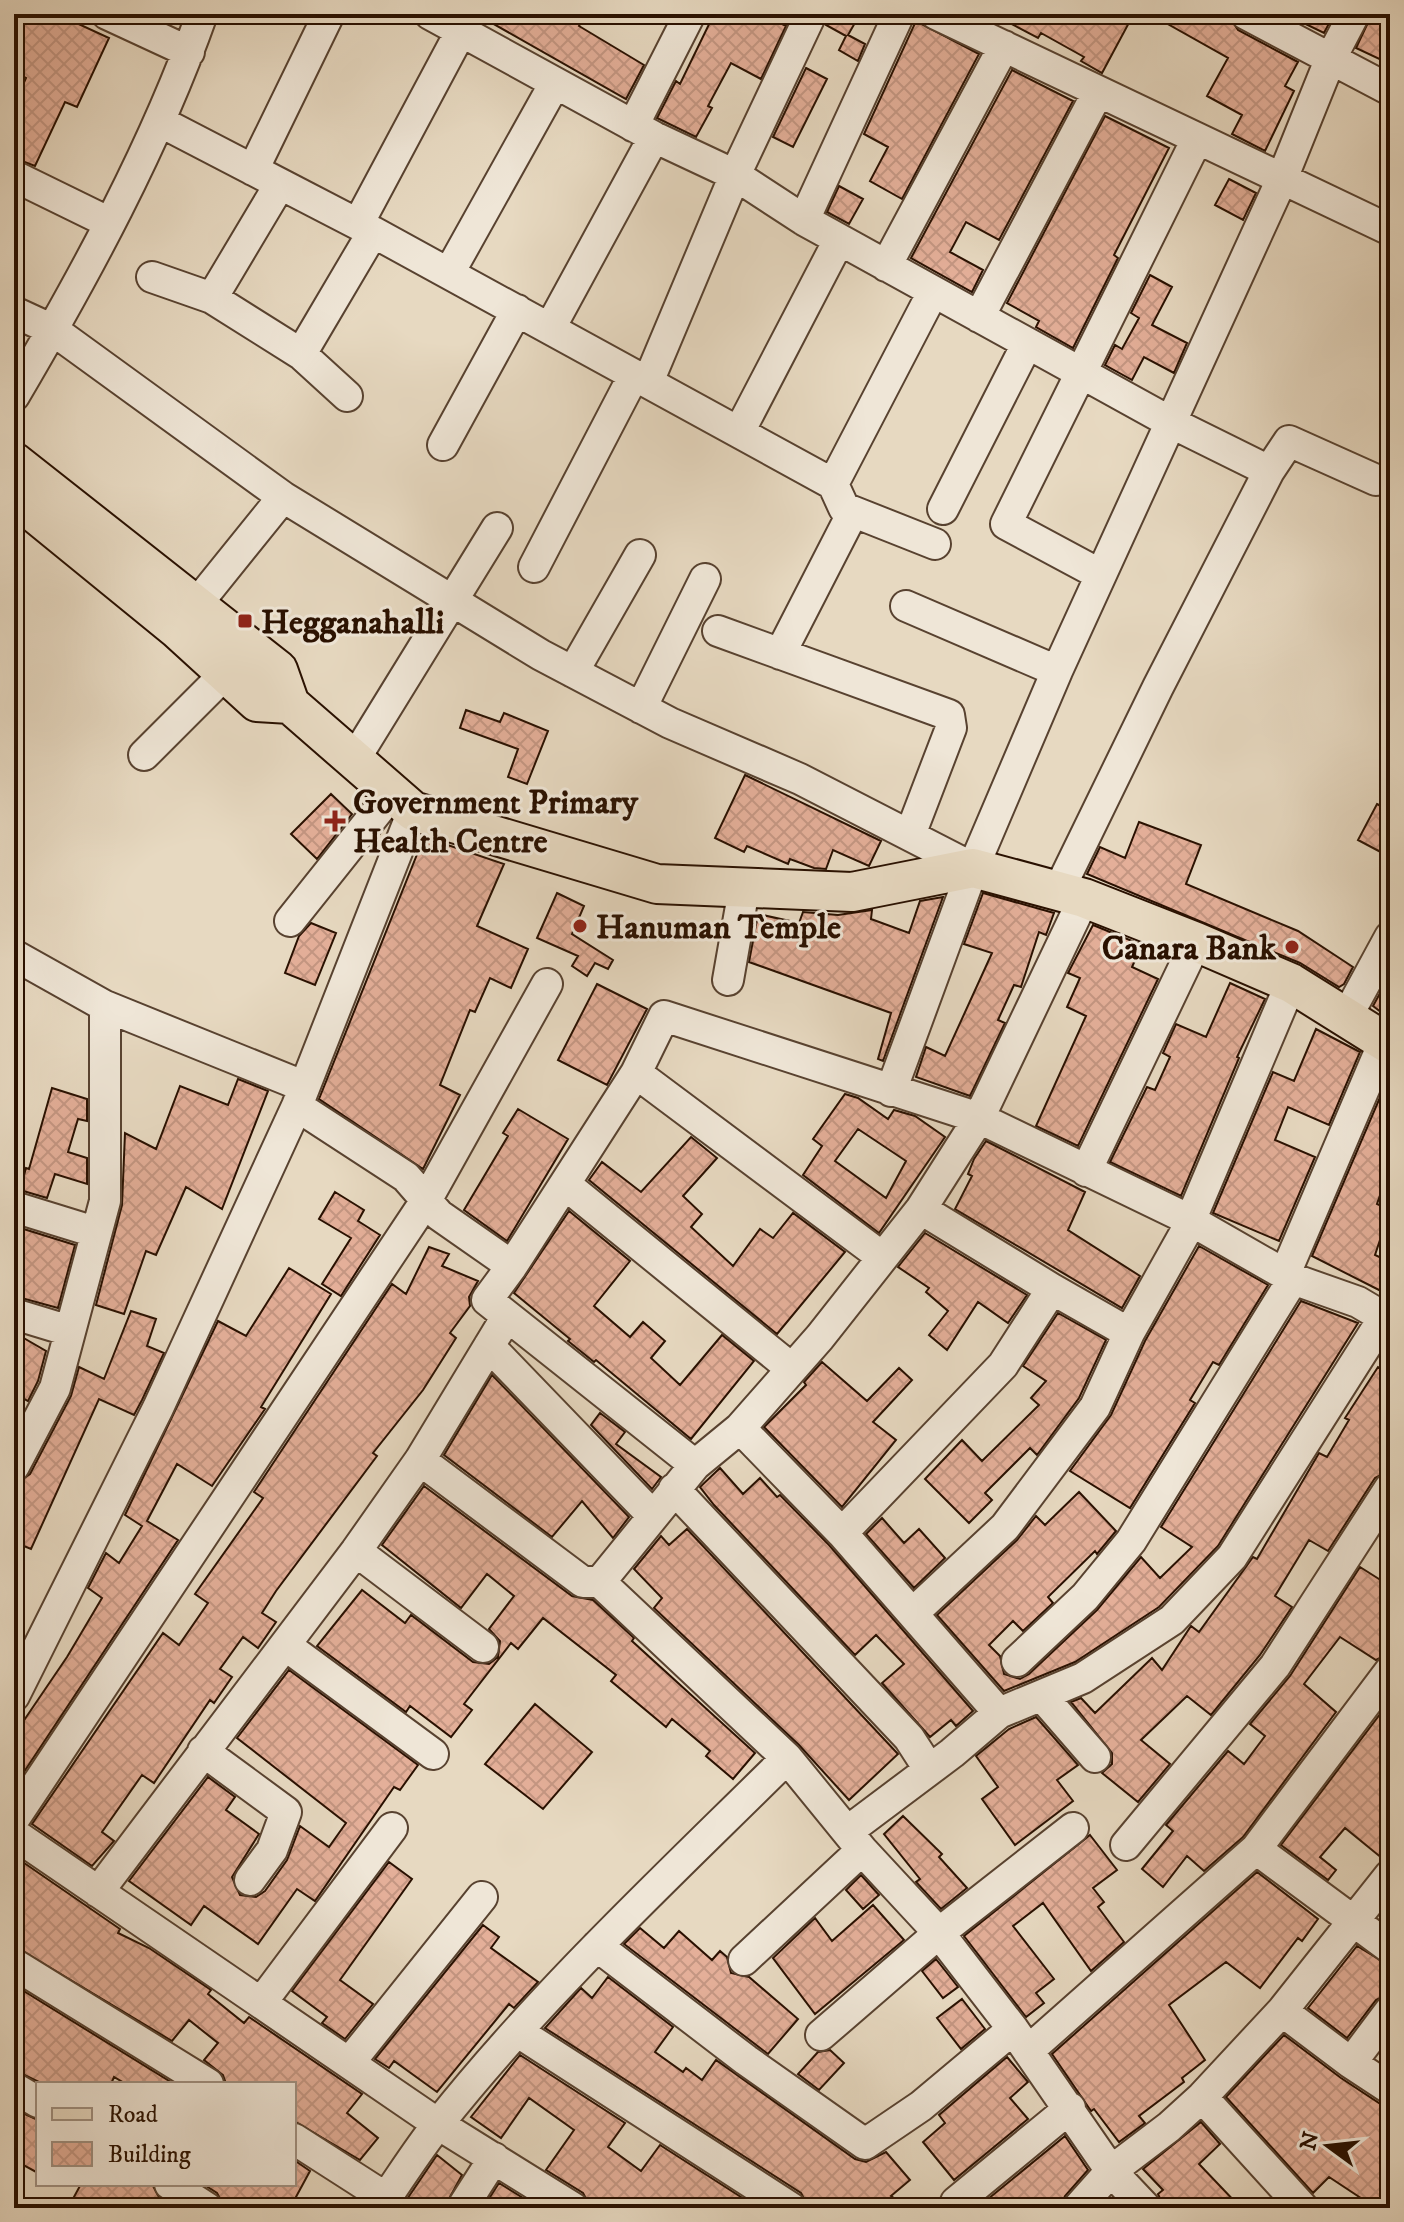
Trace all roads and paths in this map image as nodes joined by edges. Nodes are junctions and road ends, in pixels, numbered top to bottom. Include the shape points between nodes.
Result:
1 (107, 14) edge
2 (202, 14) edge
3 (329, 14) edge
4 (430, 14) edge
5 (811, 14) edge
6 (899, 14) edge
7 (936, 14) edge
8 (1246, 14) edge
9 (1354, 14) edge
10 (682, 17) edge
11 (461, 31) junction
12 (1004, 46) junction
13 (189, 52) junction
14 (1330, 60) junction
15 (555, 83) junction
16 (1390, 90) edge
17 (1098, 92) junction
18 (159, 121) junction
19 (643, 132) junction
20 (1197, 139) junction
21 (253, 170) junction
22 (735, 175) junction
23 (14, 176) edge
24 (1282, 179) junction
25 (280, 184) junction
26 (804, 220) junction
27 (108, 222) junction
28 (366, 228) junction
29 (1390, 230) edge
30 (839, 240) junction
31 (886, 266) junction
32 (449, 273) junction
33 (152, 277) dead end
34 (933, 292) junction
35 (212, 298) junction
36 (517, 310) junction
37 (14, 312) edge
38 (979, 317) junction
39 (550, 328) junction
40 (53, 330) junction
41 (1027, 344) junction
42 (301, 354) junction
43 (1081, 373) junction
44 (641, 378) junction
45 (14, 396) edge
46 (347, 396) dead end
47 (1172, 423) junction
48 (739, 432) junction
49 (443, 445) dead end
50 (1269, 471) junction
51 (14, 472) edge
52 (1376, 480) dead end
53 (833, 484) junction
54 (283, 497) junction
55 (943, 509) dead end
56 (853, 512) junction
57 (497, 528) dead end
58 (935, 544) dead end
59 (640, 555) dead end
60 (534, 567) dead end
61 (1101, 575) junction
62 (705, 579) dead end
63 (452, 600) junction
64 (906, 606) dead end
65 (186, 617) junction
66 (718, 631) dead end
67 (780, 654) junction
68 (1057, 671) junction
69 (573, 672) junction
70 (225, 674) junction
71 (290, 704) junction
72 (641, 708) junction
73 (144, 755) dead end
74 (354, 760) junction
75 (403, 802) junction
76 (910, 835) junction
77 (973, 868) junction
78 (744, 889) junction
79 (1072, 894) junction
80 (290, 921) dead end
81 (1390, 937) edge
82 (1196, 942) junction
83 (14, 955) edge
84 (728, 980) dead end
85 (1291, 983) junction
86 (547, 984) dead end
87 (105, 1006) junction
88 (1346, 1018) junction
89 (1387, 1044) edge
90 (636, 1073) junction
91 (891, 1091) junction
92 (300, 1096) junction
93 (979, 1118) junction
94 (1086, 1171) junction
95 (566, 1185) junction
96 (427, 1199) junction
97 (14, 1207) edge
98 (921, 1209) junction
99 (1190, 1220) junction
100 (95, 1232) junction
101 (882, 1257) junction
102 (512, 1266) junction
103 (1289, 1276) junction
104 (1052, 1289) junction
105 (14, 1314) edge
106 (1388, 1315) edge
107 (506, 1318) junction
108 (70, 1331) junction
109 (1129, 1333) junction
110 (489, 1346) junction
111 (792, 1369) junction
112 (740, 1428) junction
113 (420, 1460) junction
114 (695, 1465) junction
115 (14, 1466) edge
116 (1390, 1488) edge
117 (674, 1489) junction
118 (653, 1516) junction
119 (842, 1533) junction
120 (356, 1551) junction
121 (600, 1582) junction
122 (913, 1613) junction
123 (285, 1645) junction
124 (483, 1647) dead end
125 (1017, 1661) dead end
126 (1390, 1671) edge
127 (14, 1696) edge
128 (1042, 1696) junction
129 (999, 1713) junction
130 (203, 1751) junction
131 (433, 1754) dead end
132 (1095, 1757) dead end
133 (787, 1758) junction
134 (929, 1769) junction
135 (14, 1819) edge
136 (392, 1828) dead end
137 (1073, 1828) dead end
138 (14, 1834) edge
139 (855, 1840) junction
140 (1126, 1845) dead end
141 (1256, 1849) junction
142 (1390, 1875) edge
143 (250, 1880) dead end
144 (98, 1892) junction
145 (482, 1897) dead end
146 (1357, 1920) junction
147 (939, 1933) junction
148 (597, 1946) junction
149 (1390, 1948) edge
150 (744, 1960) dead end
151 (14, 1964) edge
152 (261, 2003) junction
153 (1282, 2011) junction
154 (1390, 2011) edge
155 (518, 2032) junction
156 (821, 2035) dead end
157 (1020, 2040) junction
158 (349, 2063) junction
159 (1351, 2063) junction
160 (205, 2082) edge
161 (14, 2088) edge
162 (1389, 2088) edge
163 (1202, 2097) junction
164 (36, 2101) edge
165 (1070, 2108) junction
166 (438, 2124) junction
167 (296, 2140) edge
168 (494, 2158) junction
169 (1111, 2171) junction
170 (173, 2186) edge
171 (956, 2202) dead end
172 (382, 2203) edge
173 (207, 2208) edge
174 (462, 2208) edge
175 (573, 2208) edge
176 (791, 2208) edge
177 (1078, 2208) edge
178 (1146, 2208) edge
179 (1303, 2208) edge

1 - 13 street
2 - 13 street
3 - 21 street
4 - 11 street
5 - 22 street
6 - 26 street
7 - 12 street
8 - 14 street
9 - 14 street
10 - 19 street
11 - 15 street
11 - 28 street
12 - 17 street
12 - 31 street
13 - 18 street
14 - 16 street
14 - 24 street
15 - 19 street
15 - 32 street
17 - 20 street
17 - 38 street
18 - 21 street
18 - 27 street
19 - 22 street
19 - 39 street
20 - 24 street
20 - 43 street
21 - 25 street
22 - 26 street
22 - 44 street
23 - 27 street
24 - 29 street
24 - 47 street
25 - 28 street
25 - 35 street
26 - 30 street
27 - 40 street
28 - 32 street
28 - 42 street
30 - 31 street
30 - 48 street
31 - 34 street
32 - 36 street
33 - 35 street
34 - 38 street
34 - 53 street
35 - 42 street
36 - 39 street
36 - 49 street
37 - 40 street
38 - 41 street
39 - 44 street
40 - 45 street
40 - 54 street
41 - 43 street
41 - 55 street
42 - 46 street
43 - 47 street
43 - 61 street via 1006,524
44 - 48 street
44 - 60 street
47 - 50 street
47 - 61 street
48 - 53 street
50 - 52 street via 1289,441
50 - 79 street via 1158,687
51 - 65 main road
53 - 56 street via 844,508
54 - 63 street
54 - 65 street
56 - 58 street
56 - 67 street
57 - 63 street
59 - 69 street
61 - 68 street
62 - 72 street
63 - 69 street
63 - 74 street
64 - 68 street
65 - 70 main road
65 - 71 main road via 278,670
66 - 67 street
67 - 76 street via 949,715 951,728
68 - 77 street
69 - 72 street
70 - 71 main road via 257,702
70 - 73 street
71 - 74 main road
72 - 76 street
74 - 75 main road
75 - 78 main road via 657,884
75 - 80 street
75 - 92 street
76 - 77 street
77 - 78 main road via 852,892
77 - 79 main road
77 - 91 street
78 - 84 street
79 - 82 main road
79 - 93 street
81 - 88 street
82 - 85 main road
82 - 94 street
83 - 87 street
85 - 88 main road
85 - 99 street
86 - 96 street
87 - 92 street
87 - 100 street via 105,1201
88 - 89 main road
89 - 103 street
90 - 91 street via 664,1016
90 - 95 street
90 - 101 street
91 - 93 street
92 - 96 street
92 - 127 street via 158,1408
93 - 94 street
93 - 98 street
94 - 99 street
95 - 102 street
95 - 111 street
96 - 102 street via 439,1215
96 - 135 street
97 - 100 street
98 - 101 street
98 - 104 street
99 - 103 street
99 - 109 street
100 - 108 street
101 - 111 street
102 - 107 street via 487,1300
103 - 106 street
103 - 125 street via 1131,1541 1085,1597
104 - 109 street
104 - 119 street via 1003,1365
105 - 108 street
106 - 128 street via 1232,1557 1172,1620 1093,1672
107 - 110 street
107 - 114 street
108 - 115 street via 55,1388
109 - 122 street via 1095,1407 1005,1527
110 - 113 street
110 - 118 street
111 - 112 street
112 - 114 street
112 - 119 street
113 - 120 street
113 - 121 street via 583,1582
114 - 117 street
116 - 140 street via 1275,1666
117 - 118 street
117 - 134 street via 909,1738
118 - 121 street
119 - 122 street
120 - 123 street
120 - 124 street
121 - 133 street
122 - 129 street
123 - 130 street
123 - 131 street
126 - 141 street
128 - 129 street
128 - 132 street
129 - 134 street
130 - 143 street via 286,1812 272,1850
130 - 144 street
133 - 139 street
133 - 148 street
134 - 139 street
136 - 152 street
137 - 147 street
138 - 144 street
139 - 147 street
139 - 150 street
141 - 146 street
141 - 157 street
142 - 146 street
144 - 152 street
145 - 158 street
146 - 149 street
146 - 153 street
147 - 156 street
147 - 157 street
148 - 155 street
148 - 157 street via 865,2144
151 - 160 street
152 - 158 street
153 - 159 street
153 - 163 street
154 - 159 street
155 - 166 street
155 - 176 street
157 - 165 street
158 - 166 street
159 - 162 street
161 - 164 street
163 - 169 street
163 - 179 street
165 - 169 street
165 - 171 street
166 - 168 street
166 - 172 street
167 - 172 street
168 - 174 street
168 - 175 street
169 - 177 street
169 - 178 street
170 - 173 street

